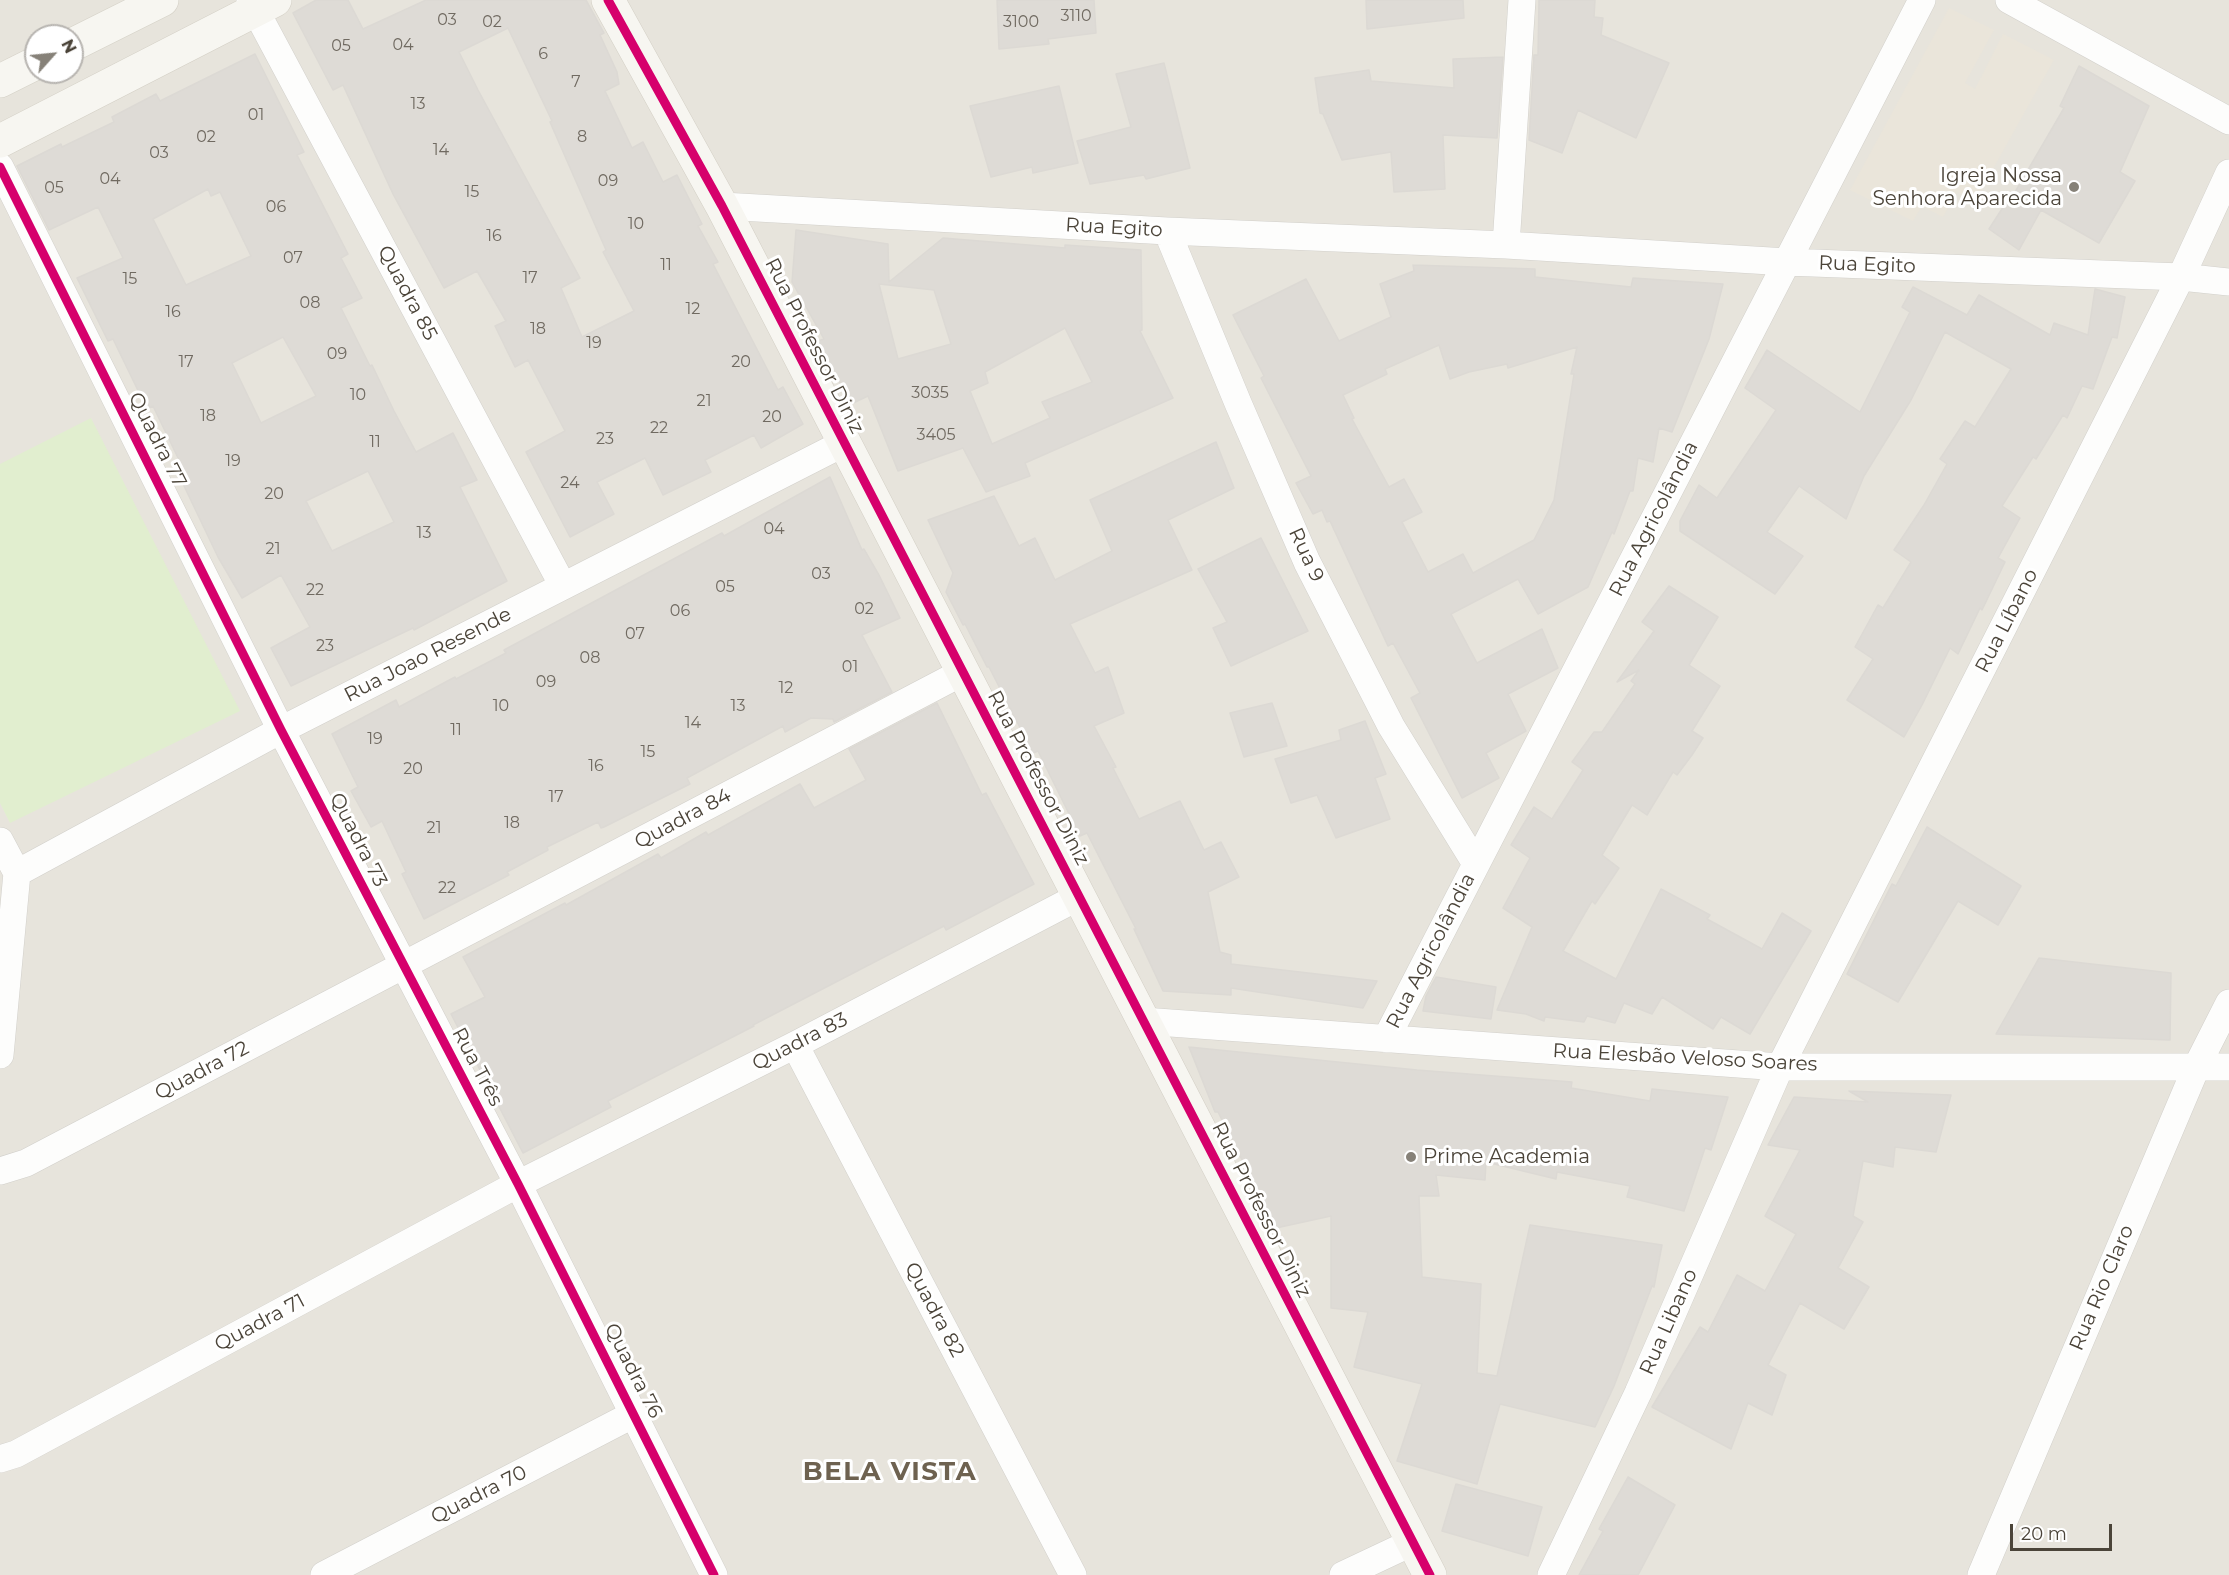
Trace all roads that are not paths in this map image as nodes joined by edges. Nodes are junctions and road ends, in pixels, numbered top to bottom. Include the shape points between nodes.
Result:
1 (162, 0) edge
2 (608, 0) edge
3 (1522, 0) edge
4 (1922, 0) edge
5 (2009, 0) edge
6 (261, 3) edge
7 (84, 39) edge
8 (24, 69) edge
9 (0, 81) edge
10 (2229, 121) edge
11 (0, 141) edge
12 (0, 167) edge
13 (2229, 173) edge
14 (722, 206) junction
15 (1167, 231) junction
16 (1506, 245) junction
17 (1787, 262) junction
18 (2181, 277) junction
19 (2229, 282) edge
20 (844, 443) junction
21 (563, 586) junction
22 (963, 672) junction
23 (281, 730) junction
24 (0, 841) edge
25 (1476, 864) junction
26 (8, 872) edge
27 (1080, 896) junction
28 (403, 966) junction
29 (2229, 1003) edge
30 (1143, 1021) junction
31 (1386, 1039) junction
32 (795, 1045) junction
33 (0, 1055) edge
34 (1780, 1067) junction
35 (2229, 1067) edge
36 (2196, 1068) junction
37 (0, 1171) edge
38 (518, 1184) junction
39 (634, 1414) junction
40 (0, 1459) edge
41 (1413, 1542) junction
42 (324, 1575) edge
43 (714, 1575) edge
44 (1073, 1575) edge
45 (1343, 1575) edge
46 (1430, 1575) edge
47 (1551, 1575) edge
48 (1981, 1575) edge

1 - 7 street
2 - 14 street, Rua Professor Diniz
3 - 16 street
4 - 17 street, Rua Agricolândia
5 - 10 street
6 - 11 street
6 - 21 street, Quadra 85
8 - 9 street
12 - 23 street, Quadra 77
13 - 18 street, Rua Líbano
14 - 15 street, Rua Egito
14 - 20 street, Rua Professor Diniz
15 - 16 street, Rua Egito
15 - 25 street, Rua 9 via 1307,562 1391,726
16 - 17 street, Rua Egito
17 - 18 street, Rua Egito
17 - 25 street, Rua Agricolândia
18 - 19 street, Rua Egito
18 - 34 street, Rua Líbano
20 - 21 street, Rua Joao Resende
20 - 22 street, Rua Professor Diniz
21 - 23 street, Rua Joao Resende
22 - 27 street, Rua Professor Diniz
22 - 28 street, Quadra 84
23 - 26 street, Rua Joao Resende
23 - 28 street, Quadra 73
24 - 26 street
25 - 31 street, Rua Agricolândia
26 - 33 street
27 - 30 street, Rua Professor Diniz
27 - 32 street, Quadra 83
28 - 37 street, Quadra 72 via 26,1163
28 - 38 street, Rua Três
29 - 36 street, Rua Rio Claro
30 - 31 street, Rua Elesbão Veloso Soares
30 - 41 street, Rua Professor Diniz
31 - 34 street, Rua Elesbão Veloso Soares
32 - 38 street, Quadra 83
32 - 44 street, Quadra 82
34 - 36 street, Rua Elesbão Veloso Soares
34 - 47 street, Rua Libano via 1638,1393
35 - 36 street, Rua Elesbão Veloso Soares
36 - 48 street, Rua Rio Claro
38 - 39 street, Quadra 76
38 - 40 street, Quadra 71 via 27,1449
39 - 42 street, Quadra 70
39 - 43 street, Quadra 76
41 - 45 street
41 - 46 street, Rua Professor Diniz

